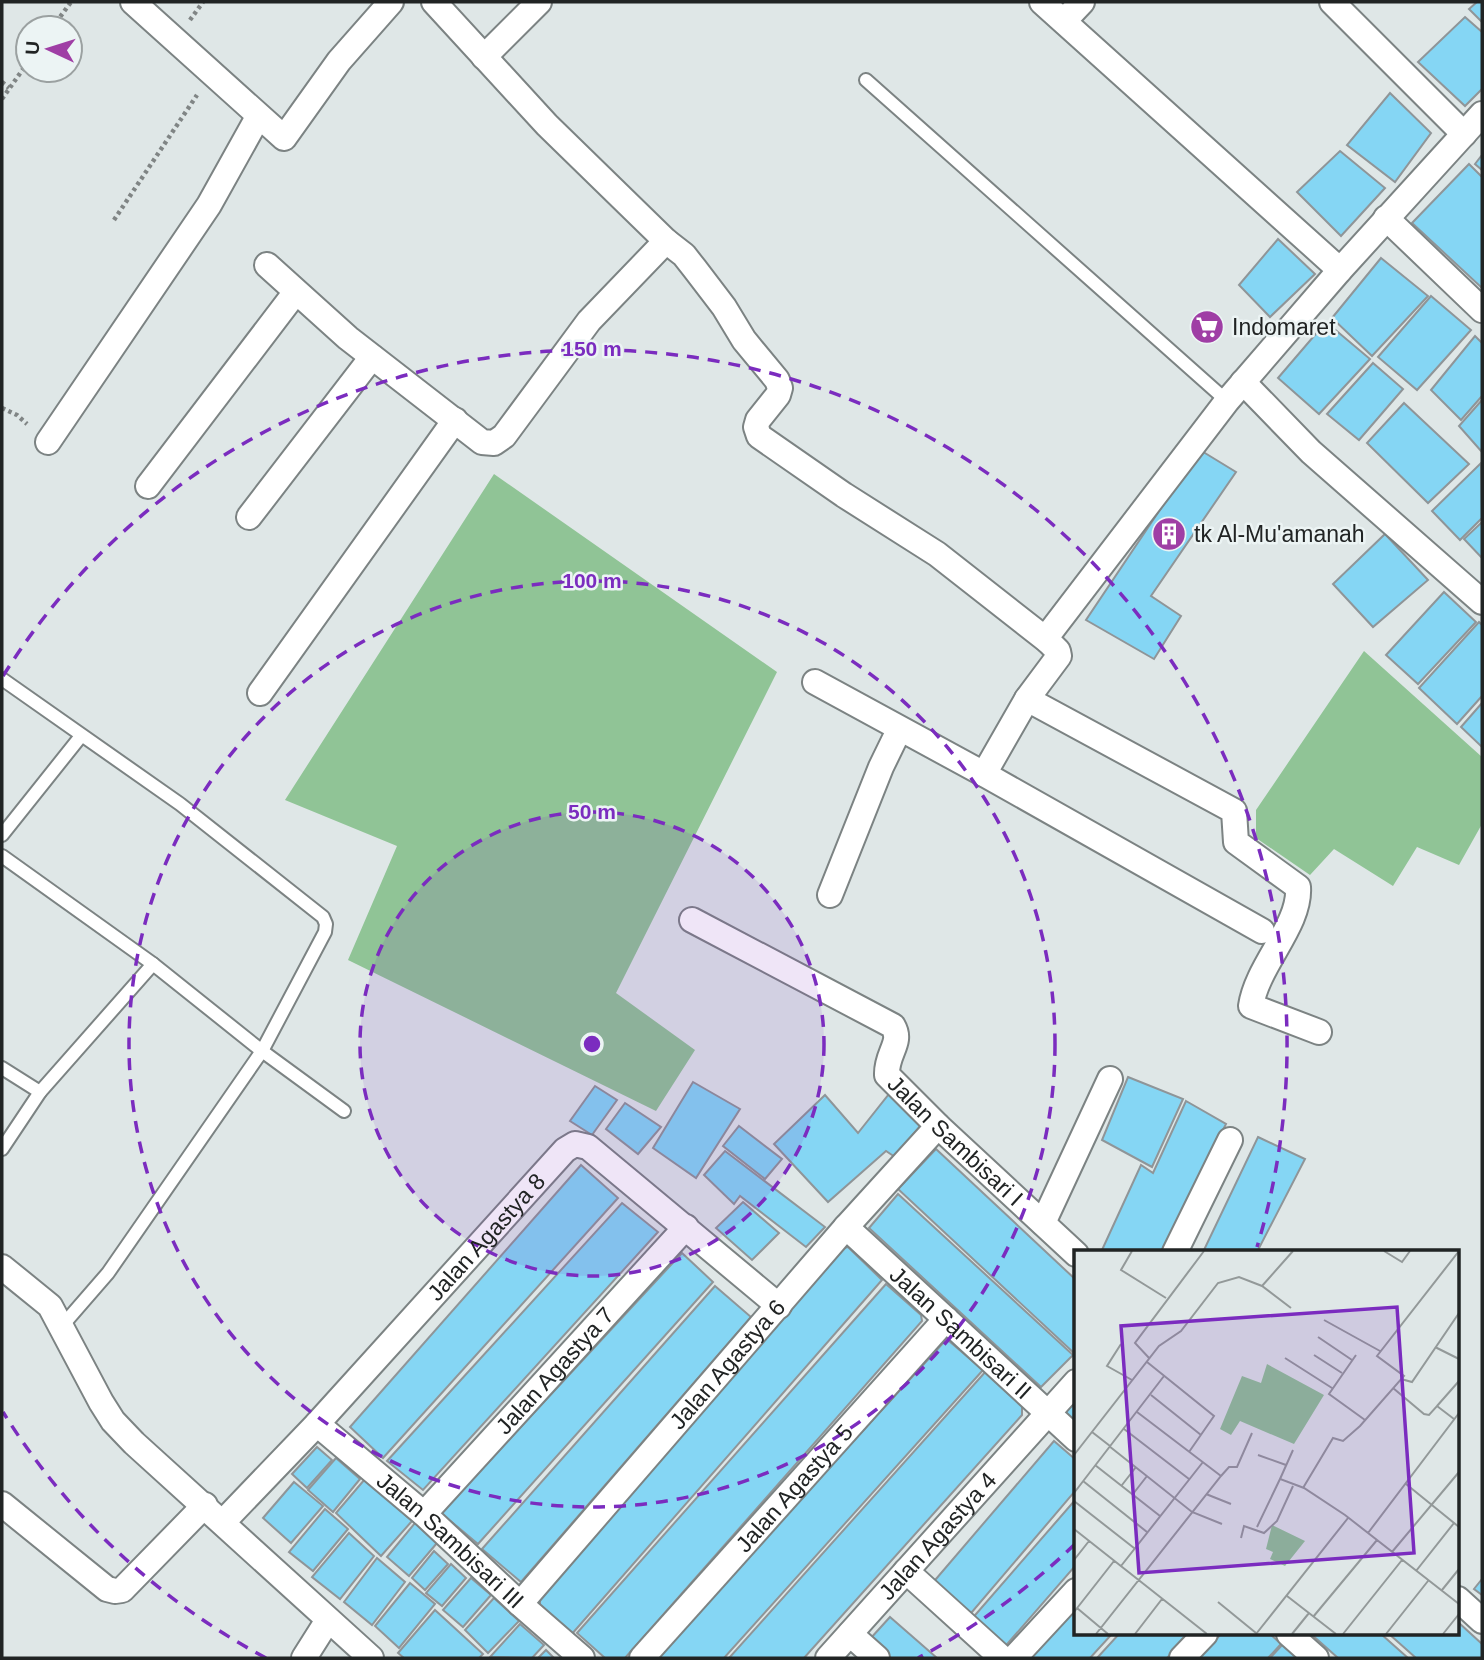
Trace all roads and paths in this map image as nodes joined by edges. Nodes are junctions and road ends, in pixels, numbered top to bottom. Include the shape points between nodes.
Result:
1 (133, 2) edge
2 (391, 2) edge
3 (435, 2) edge
4 (539, 2) edge
5 (1042, 2) edge
6 (1082, 2) edge
7 (1332, 2) edge
8 (1065, 21) junction
9 (484, 57) junction
10 (211, 73) junction
11 (866, 80) dead end
12 (14, 81) edge
13 (2, 82) edge
14 (9, 88) junction
15 (2, 99) edge
16 (1482, 114) edge
17 (258, 117) junction
18 (1464, 134) junction
19 (1386, 218) junction
20 (114, 220) dead end
21 (666, 241) junction
22 (267, 265) dead end
23 (1340, 270) junction
24 (295, 293) junction
25 (1482, 310) edge
26 (372, 357) junction
27 (1243, 382) junction
28 (1227, 401) junction
29 (456, 420) junction
30 (48, 442) dead end
31 (148, 486) dead end
32 (250, 517) dead end
33 (1482, 602) edge
34 (1048, 641) junction
35 (2, 678) edge
36 (815, 682) dead end
37 (260, 693) dead end
38 (1027, 699) junction
39 (899, 730) junction
40 (81, 736) junction
41 (984, 774) junction
42 (2, 835) edge
43 (2, 856) edge
44 (830, 895) dead end
45 (692, 920) dead end
46 (1262, 931) dead end
47 (153, 964) junction
48 (1319, 1032) dead end
49 (262, 1051) junction
50 (2, 1068) edge
51 (1110, 1079) dead end
52 (40, 1092) junction
53 (344, 1111) dead end
54 (938, 1126) junction
55 (1230, 1140) dead end
56 (4, 1142) edge
57 (1043, 1223) junction
58 (686, 1227) junction
59 (846, 1227) junction
60 (1176, 1250) edge
61 (1074, 1252) edge
62 (2, 1266) edge
63 (779, 1306) junction
64 (946, 1320) junction
65 (62, 1326) junction
66 (1074, 1384) edge
67 (1047, 1412) junction
68 (317, 1424) junction
69 (1074, 1437) edge
70 (2, 1504) edge
71 (205, 1505) junction
72 (424, 1514) junction
73 (223, 1522) junction
74 (906, 1571) junction
75 (1074, 1593) edge
76 (1460, 1601) edge
77 (520, 1604) junction
78 (328, 1620) junction
79 (1482, 1621) edge
80 (850, 1634) junction
81 (1203, 1636) edge
82 (1291, 1636) edge
83 (304, 1658) edge
84 (371, 1658) edge
85 (582, 1658) edge
86 (642, 1658) edge
87 (828, 1658) edge
88 (877, 1658) edge
89 (1002, 1658) edge
90 (1014, 1658) edge
91 (1182, 1658) edge
92 (1316, 1658) edge

1 - 10 street
2 - 17 street via 339,61 284,138
3 - 9 street
4 - 9 street
5 - 8 street
6 - 8 street
7 - 18 street
8 - 23 street
9 - 21 street
10 - 17 street
10 - 20 path
11 - 28 lane
12 - 14 path
13 - 14 path
14 - 15 path
16 - 18 street
17 - 30 street via 209,205
18 - 19 street
19 - 23 street
19 - 25 street
21 - 29 street via 589,321 504,436 494,443 482,442
21 - 34 street via 684,255 777,380 778,394 758,420 759,436 937,554
22 - 24 street
23 - 27 street
24 - 26 street
24 - 31 street
26 - 29 street
26 - 32 street
27 - 28 street
27 - 33 street via 1311,452
28 - 34 street via 1048,635
29 - 37 street
34 - 38 street via 1059,656
35 - 40 lane
36 - 39 street
38 - 41 street
38 - 48 street via 1234,811 1236,842 1298,887 1296,906 1260,975 1251,1006
39 - 41 street
39 - 44 street
40 - 42 lane
40 - 49 lane via 180,804 323,917 325,932
41 - 46 street
43 - 47 lane
45 - 54 street, Jalan Sambisari I via 892,1026 896,1043 886,1062 887,1075
47 - 49 lane
47 - 52 lane
49 - 53 lane
49 - 65 lane via 108,1273
50 - 52 lane
51 - 57 street
52 - 56 lane
54 - 57 street, Jalan Sambisari I
54 - 59 street, Jalan Agastya 6
55 - 60 street
57 - 61 street, Jalan Sambisari I
58 - 63 street, Jalan Agastya 8
58 - 68 street, Jalan Agastya 8 via 588,1147 575,1144
58 - 72 street, Jalan Agastya 7
59 - 63 street, Jalan Agastya 6
59 - 64 street, Jalan Sambisari II
62 - 65 street via 50,1306
63 - 77 street, Jalan Agastya 6
64 - 67 street, Jalan Sambisari II
64 - 86 street, Jalan Agastya 5
65 - 71 street via 113,1421
66 - 67 street, Jalan Agastya 4
67 - 69 street, Jalan Sambisari II
67 - 74 street, Jalan Agastya 4
68 - 72 street, Jalan Sambisari III
68 - 73 street, Jalan Agastya 8
70 - 71 street via 115,1591 122,1590
71 - 73 street
72 - 77 street, Jalan Sambisari III
73 - 78 street
74 - 80 street, Jalan Agastya 4
74 - 89 street
75 - 90 street
76 - 79 street
77 - 85 street, Jalan Sambisari III
78 - 83 street
78 - 84 street
80 - 87 street, Jalan Agastya 4
80 - 88 street
81 - 91 street
82 - 92 street

